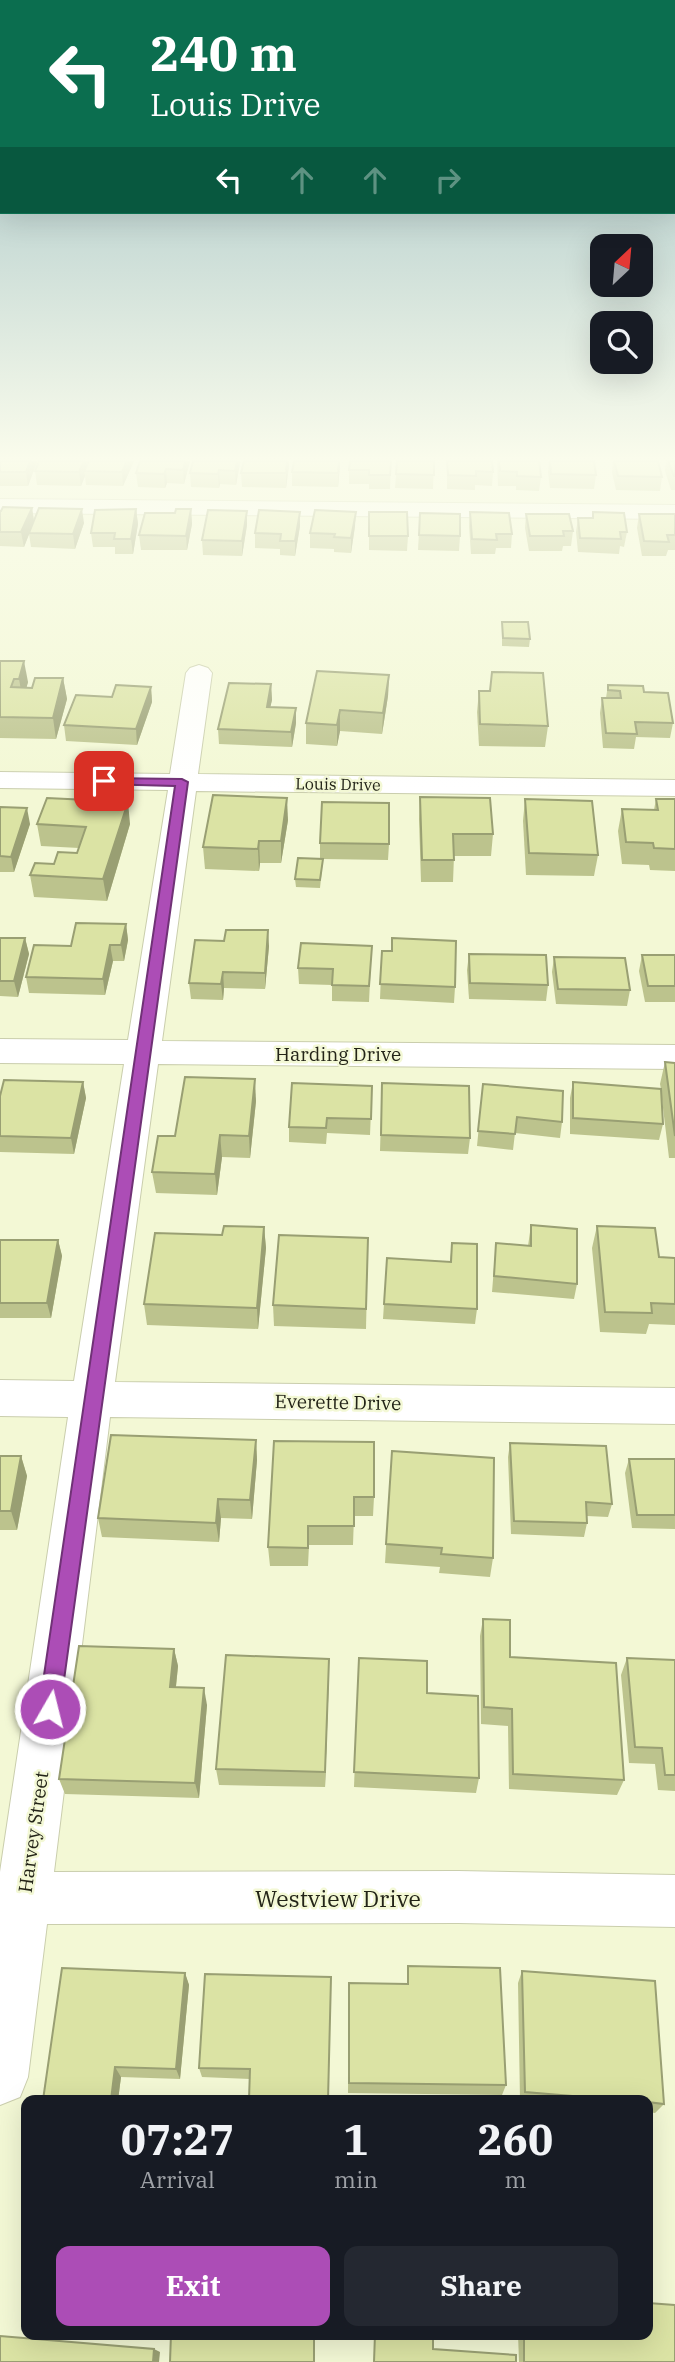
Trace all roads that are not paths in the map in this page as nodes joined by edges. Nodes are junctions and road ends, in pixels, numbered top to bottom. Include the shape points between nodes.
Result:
1 (199, 673) dead end
2 (0, 780) edge
3 (182, 782) junction
4 (675, 788) edge
5 (0, 1051) edge
6 (142, 1052) junction
7 (675, 1057) edge
8 (0, 1398) edge
9 (92, 1399) junction
10 (675, 1406) edge
11 (12, 1898) edge
12 (675, 1901) edge
13 (0, 2077) edge

1 - 3 street, Harvey Street
2 - 3 street, Louis Drive
3 - 4 street, Louis Drive
3 - 6 street, Harvey Street
5 - 6 street, Harding Drive
6 - 7 street, Harding Drive
6 - 9 street, Harvey Street
8 - 9 street, Everette Drive
9 - 10 street, Everette Drive
9 - 11 street, Harvey Street
11 - 12 street, Westview Drive
11 - 13 street, Harvey Street

